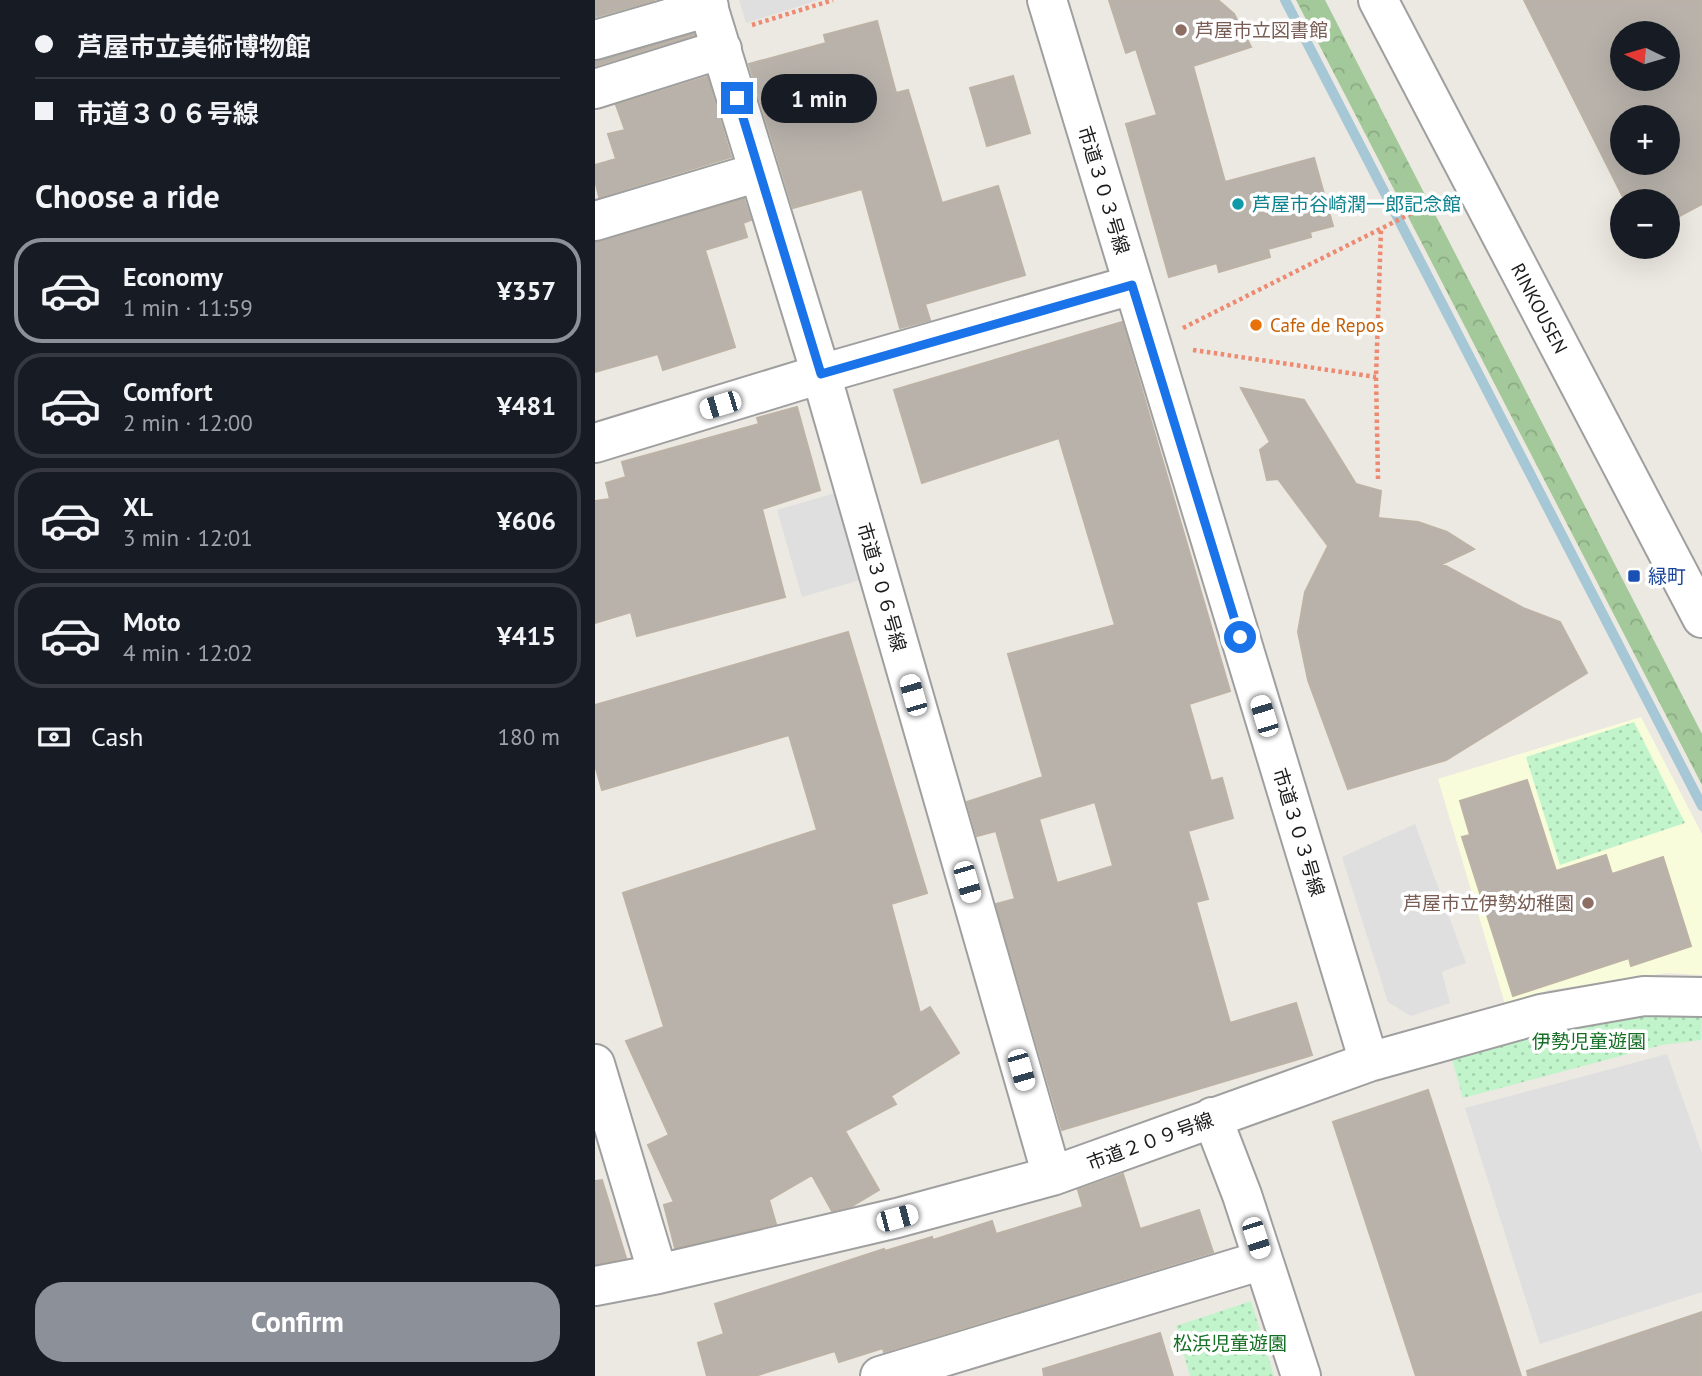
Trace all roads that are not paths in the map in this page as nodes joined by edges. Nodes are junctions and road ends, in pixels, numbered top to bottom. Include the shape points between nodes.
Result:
1 (1047, 0) edge
2 (1378, 0) edge
3 (714, 23) edge
4 (595, 40) edge
5 (595, 89) edge
6 (759, 172) junction
7 (595, 221) edge
8 (1132, 285) junction
9 (821, 374) junction
10 (595, 443) edge
11 (1702, 618) edge
12 (1702, 997) edge
13 (1369, 1062) junction
14 (595, 1064) edge
15 (1212, 1117) junction
16 (1052, 1177) junction
17 (1263, 1260) junction
18 (658, 1274) junction
19 (595, 1286) edge
20 (880, 1376) edge
21 (1301, 1376) edge

1 - 8 street, 市道３０３号線
2 - 11 street, RINKOUSEN
3 - 4 street
3 - 5 street
3 - 6 street, 市道３０６号線
6 - 7 street
6 - 9 street, 市道３０６号線
8 - 9 street
8 - 13 street, 市道３０３号線
9 - 10 street
9 - 16 street, 市道３０６号線
12 - 13 street, 市道２０９号線 via 1644,996 1541,1014
13 - 15 street, 市道２０９号線
14 - 18 street
15 - 16 street, 市道２０９号線
15 - 17 street
16 - 18 street, 市道２０９号線
17 - 20 street
17 - 21 street
18 - 19 street, 市道２０９号線

